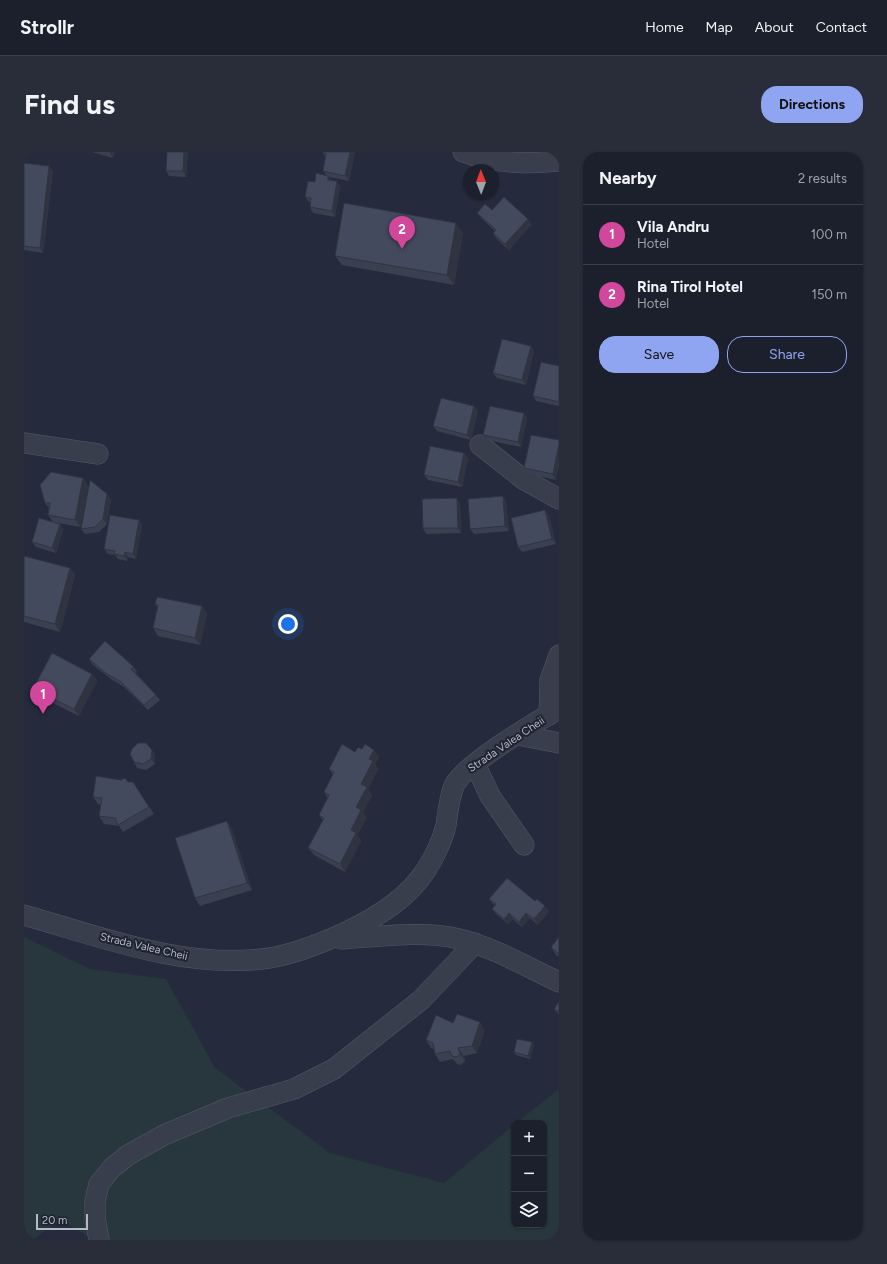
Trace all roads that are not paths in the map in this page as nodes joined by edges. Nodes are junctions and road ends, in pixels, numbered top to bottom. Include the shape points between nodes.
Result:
1 (463, 152) edge
2 (559, 161) edge
3 (24, 443) edge
4 (480, 445) dead end
5 (98, 454) dead end
6 (559, 498) edge
7 (559, 655) edge
8 (554, 712) edge
9 (518, 735) junction
10 (559, 743) edge
11 (474, 764) junction
12 (524, 845) dead end
13 (24, 915) edge
14 (328, 940) junction
15 (475, 943) junction
16 (559, 982) edge
17 (99, 1240) edge

1 - 2 street via 481,159 514,164
3 - 5 street
4 - 6 street via 523,479
7 - 8 street via 550,680
8 - 9 street, Strada Valea Cheii
9 - 10 street
9 - 11 street, Strada Valea Cheii
11 - 12 street via 490,796
11 - 14 street, Strada Valea Cheii via 453,787 445,827 427,870 411,889 386,909 359,926
13 - 14 street, Strada Valea Cheii via 136,947 180,957 221,961 262,959 297,952
14 - 15 street via 439,935
15 - 16 street
15 - 17 street via 421,1000 334,1069 294,1088 228,1108 164,1135 128,1155 112,1168 99,1184 95,1218

